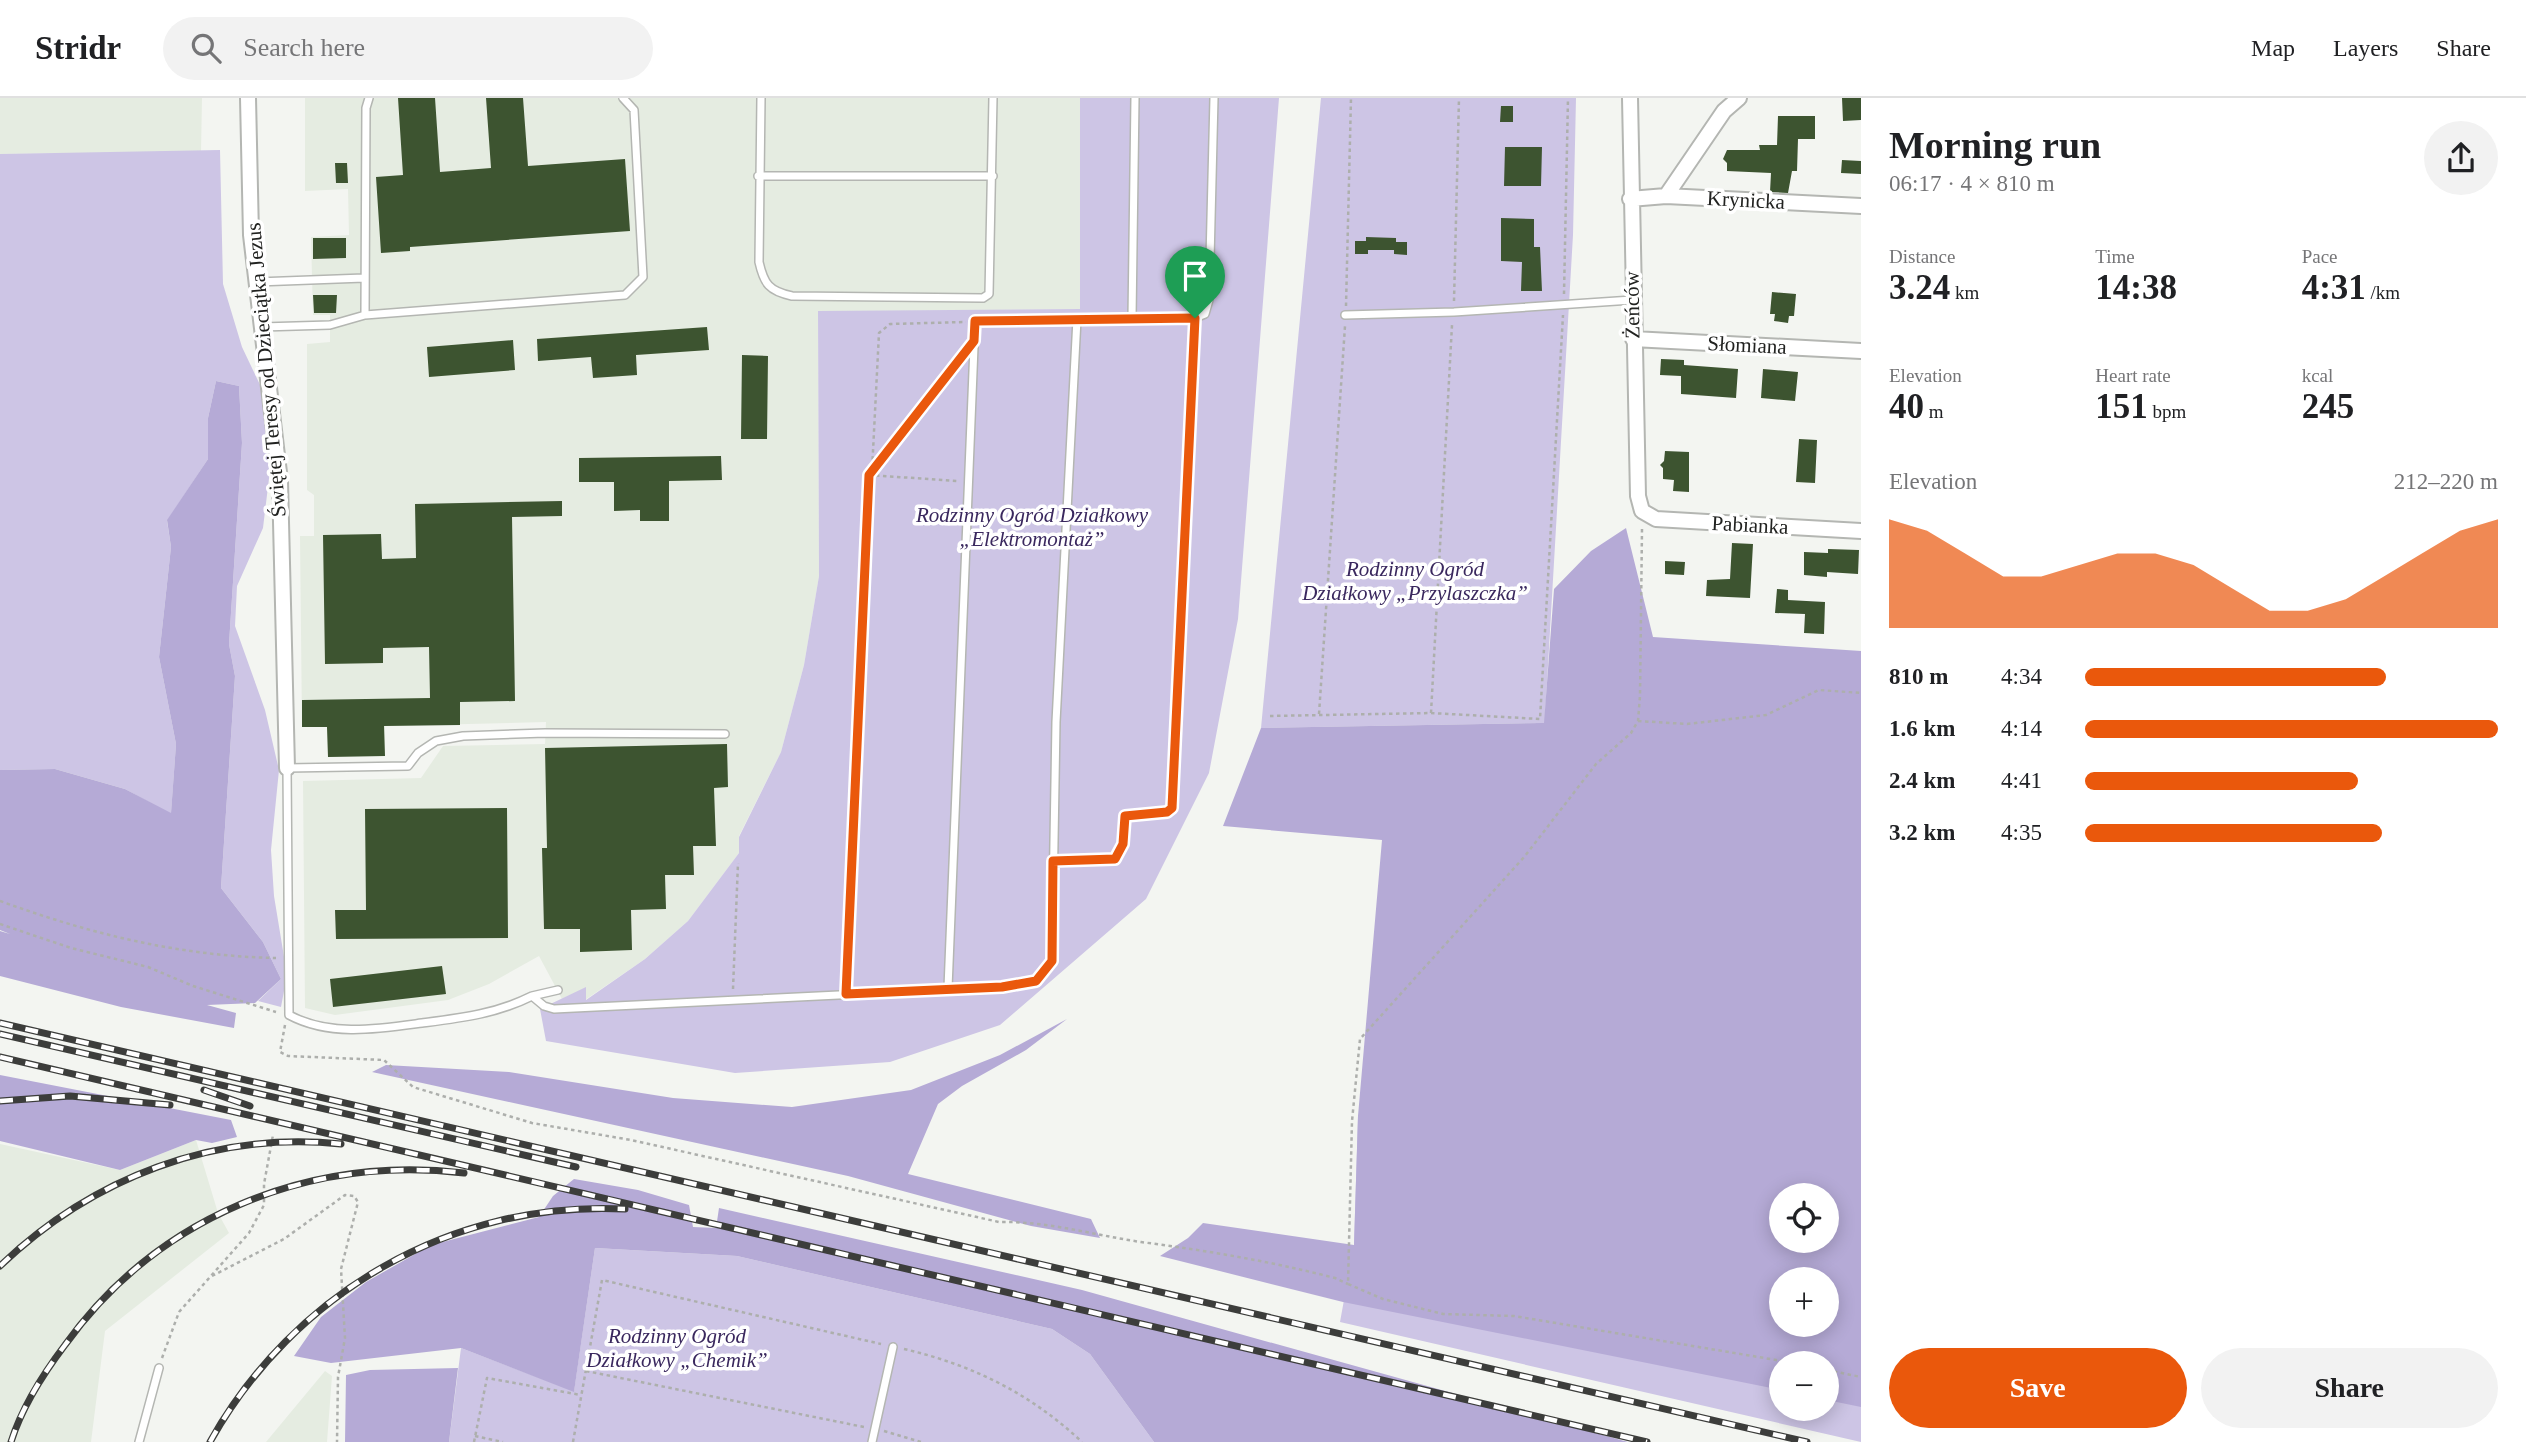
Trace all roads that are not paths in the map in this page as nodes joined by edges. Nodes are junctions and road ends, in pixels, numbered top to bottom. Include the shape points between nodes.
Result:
1 (248, 98) edge
2 (369, 98) edge
3 (623, 98) edge
4 (761, 98) edge
5 (993, 98) edge
6 (1135, 98) edge
7 (1214, 98) edge
8 (1630, 98) edge
9 (1739, 98) edge
10 (758, 176) junction
11 (993, 176) junction
12 (1666, 196) junction
13 (1630, 199) junction
14 (1861, 206) edge
15 (364, 278) junction
16 (255, 282) junction
17 (1632, 300) junction
18 (365, 315) junction
19 (1346, 315) road end
20 (1132, 318) junction
21 (1077, 319) junction
22 (260, 327) junction
23 (1633, 339) junction
24 (1861, 351) edge
25 (1642, 511) joint
26 (1861, 531) edge
27 (725, 734) dead end
28 (287, 768) junction
29 (948, 988) junction
30 (558, 990) dead end
31 (532, 996) junction
32 (893, 1347) road end
33 (159, 1368) road end
34 (139, 1442) edge
35 (872, 1442) edge

1 - 16 street, Świętej Teresy od Dzieciątka Jezus
2 - 15 lane
3 - 18 lane via 634,110 643,278 625,295
4 - 10 lane
5 - 11 lane
6 - 20 lane
7 - 20 lane via 1205,314
8 - 13 street, Żeńców
9 - 12 street via 1716,121
10 - 11 lane
10 - 11 lane via 759,262 765,284 774,292 983,298 989,294
12 - 13 street, Krynicka
12 - 14 street, Krynicka
13 - 17 street, Żeńców
15 - 16 lane
15 - 18 lane
16 - 22 street, Świętej Teresy od Dzieciątka Jezus
17 - 19 lane
17 - 23 street, Żeńców
18 - 22 lane via 330,324
20 - 21 lane
21 - 29 lane via 1056,722 1052,961 1036,981
21 - 29 lane via 975,321
22 - 28 street, Świętej Teresy od Dzieciątka Jezus via 280,481
23 - 24 street, Słomiana
23 - 25 street, Żeńców
25 - 26 street, Pabianka via 1656,519
27 - 28 lane via 463,736 436,741 408,766
28 - 31 lane via 289,1015 316,1024 372,1031 480,1016
29 - 31 lane via 554,1009
30 - 31 lane
32 - 35 lane
33 - 34 lane

